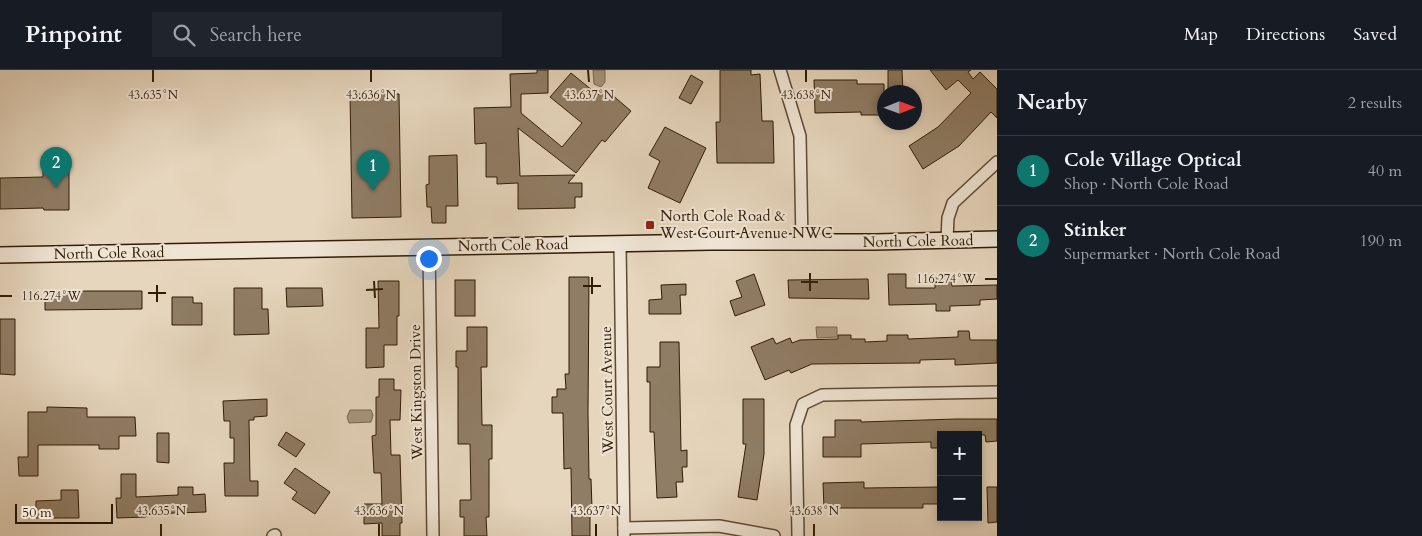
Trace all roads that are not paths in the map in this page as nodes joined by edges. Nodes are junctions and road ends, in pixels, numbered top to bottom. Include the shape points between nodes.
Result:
1 (780, 70) edge
2 (997, 162) edge
3 (997, 239) edge
4 (947, 240) junction
5 (620, 243) junction
6 (802, 243) junction
7 (429, 247) junction
8 (0, 255) edge
9 (997, 392) edge
10 (624, 532) edge
11 (433, 536) edge
12 (774, 536) edge
13 (798, 536) edge

1 - 6 street via 800,136
2 - 4 street via 953,203 948,218
3 - 4 main road, North Cole Road
4 - 6 main road, North Cole Road
5 - 6 main road, North Cole Road
5 - 7 main road, North Cole Road
5 - 10 street, West Court Avenue
7 - 8 main road, North Cole Road
7 - 11 street, West Kingston Drive
9 - 13 street via 822,395 803,404 796,424
10 - 12 street via 719,526

